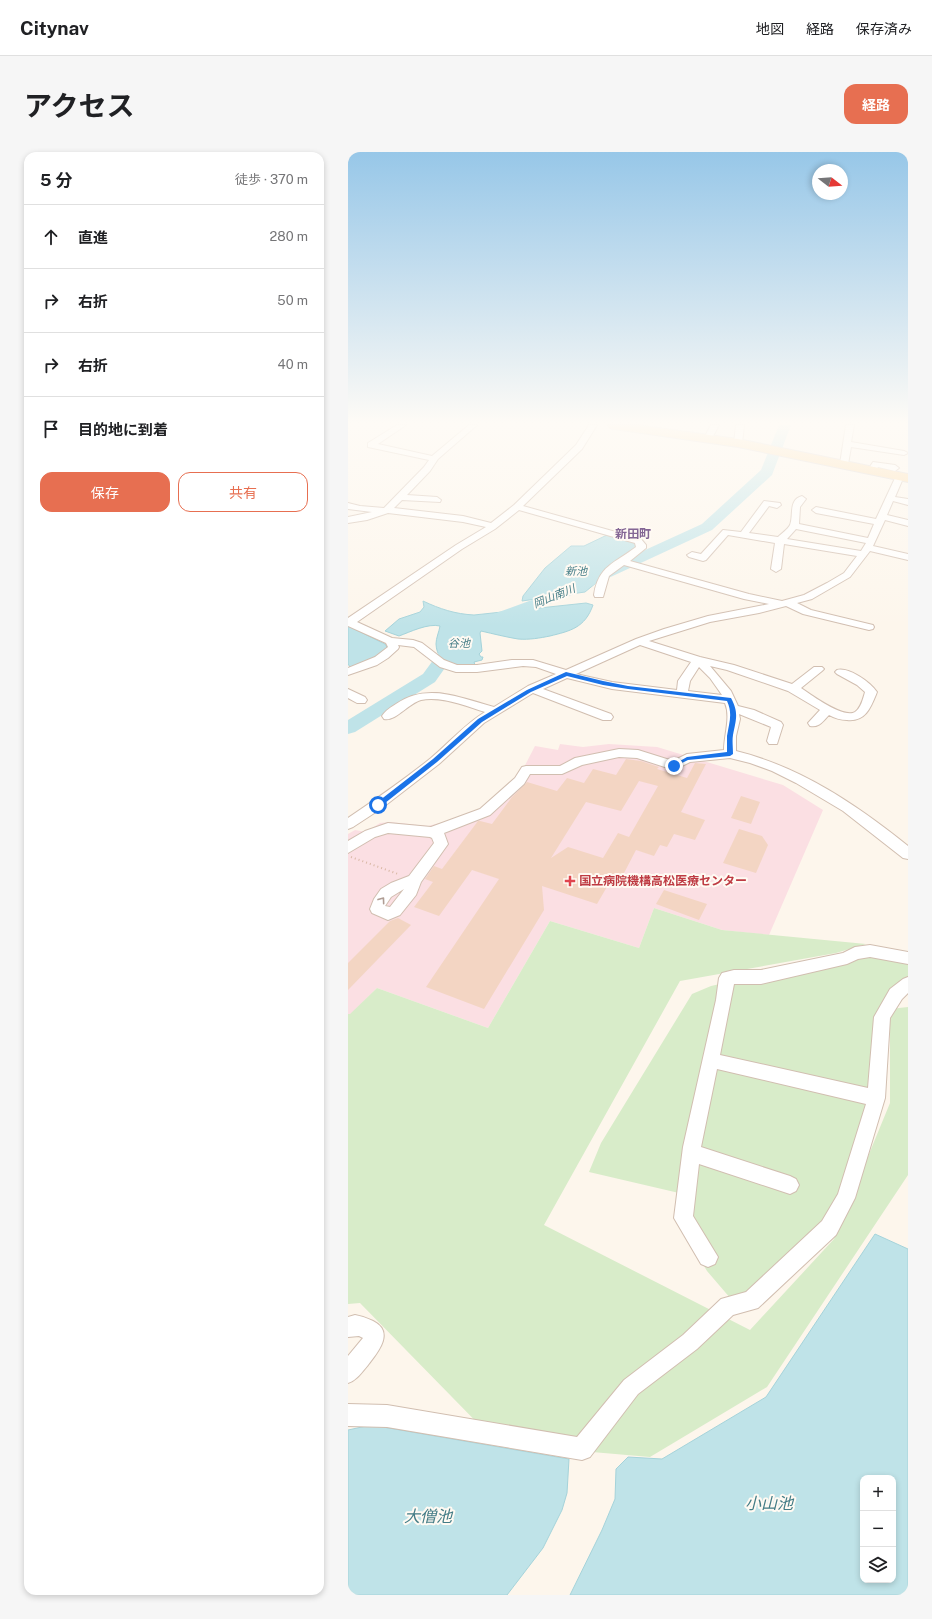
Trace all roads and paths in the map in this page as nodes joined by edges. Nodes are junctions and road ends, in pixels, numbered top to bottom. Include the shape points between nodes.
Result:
1 (404, 492) edge
2 (532, 492) edge
3 (893, 492) edge
4 (399, 497) junction
5 (890, 498) junction
6 (802, 499) dead end
7 (437, 500) dead end
8 (908, 502) edge
9 (348, 506) edge
10 (777, 506) dead end
11 (517, 507) junction
12 (816, 510) dead end
13 (386, 511) junction
14 (880, 519) junction
15 (348, 520) edge
16 (908, 523) edge
17 (492, 526) junction
18 (794, 526) junction
19 (744, 534) junction
20 (780, 541) junction
21 (868, 547) junction
22 (692, 555) dead end
23 (908, 557) edge
24 (623, 562) junction
25 (776, 569) dead end
26 (600, 594) dead end
27 (784, 603) junction
28 (349, 622) edge
29 (869, 627) dead end
30 (390, 641) junction
31 (640, 641) junction
32 (698, 660) junction
33 (818, 669) dead end
34 (348, 672) edge
35 (841, 672) dead end
36 (566, 674) junction
37 (793, 689) junction
38 (532, 690) junction
39 (348, 693) edge
40 (682, 694) junction
41 (361, 700) dead end
42 (731, 704) junction
43 (827, 710) junction
44 (496, 711) junction
45 (388, 716) dead end
46 (607, 716) dead end
47 (814, 723) dead end
48 (773, 741) dead end
49 (730, 754) junction
50 (348, 824) edge
51 (432, 832) junction
52 (348, 848) edge
53 (908, 854) edge
54 (348, 856) edge
55 (414, 880) joint
56 (908, 958) edge
57 (908, 984) edge
58 (711, 1060) junction
59 (876, 1098) junction
60 (692, 1153) junction
61 (790, 1185) dead end
62 (708, 1257) dead end
63 (348, 1327) edge
64 (348, 1373) edge
65 (348, 1415) edge

1 - 4 street
2 - 11 street
3 - 5 street
4 - 7 street
4 - 13 street
5 - 8 street
5 - 14 street
6 - 18 street via 796,507
9 - 13 street
10 - 19 street via 767,503
11 - 17 street
11 - 24 street via 628,536 638,541 641,548
12 - 14 street
13 - 15 street
13 - 17 street via 417,512
14 - 16 street
14 - 21 street
17 - 28 street
18 - 20 street
18 - 21 street
19 - 20 street
19 - 22 street via 726,532 703,558
20 - 21 street
20 - 25 street
21 - 23 street
21 - 27 street via 847,575 808,597
24 - 26 street via 607,571 601,579
24 - 27 street via 748,597
27 - 29 street via 807,612
27 - 31 street via 708,619
28 - 30 street
30 - 34 street via 394,647 390,652 366,666
30 - 36 street via 413,643 448,666 459,668 533,663
31 - 32 street
31 - 36 street
32 - 37 street via 730,667
32 - 40 street via 684,681
32 - 42 street via 714,676
33 - 37 street
35 - 43 street via 867,687 870,692 865,708 860,714 852,717
36 - 38 street
36 - 40 street via 603,683
37 - 43 street
38 - 44 street
38 - 46 street
39 - 41 street
40 - 42 street
42 - 48 street via 777,725
42 - 49 street via 734,719 730,736
43 - 47 street
44 - 45 street via 442,697 426,696 402,705
44 - 50 street via 480,720 435,761 378,805
49 - 51 street via 687,758 674,766 638,754 619,753 579,761 562,770 526,770 520,781 485,812
49 - 53 street via 744,756 776,768 812,786 884,833
51 - 52 street via 388,828 370,834
51 - 55 street via 438,835 441,844
54 - 55 path
56 - 58 street via 870,951 761,977 726,978
57 - 59 street via 896,994 882,1017
58 - 59 street
58 - 60 street
59 - 65 street via 846,1198 829,1228 751,1301 728,1306 690,1342 631,1387 582,1449 387,1416
60 - 61 street
60 - 62 street via 683,1218
63 - 64 street via 354,1324 367,1327 374,1334 372,1343

